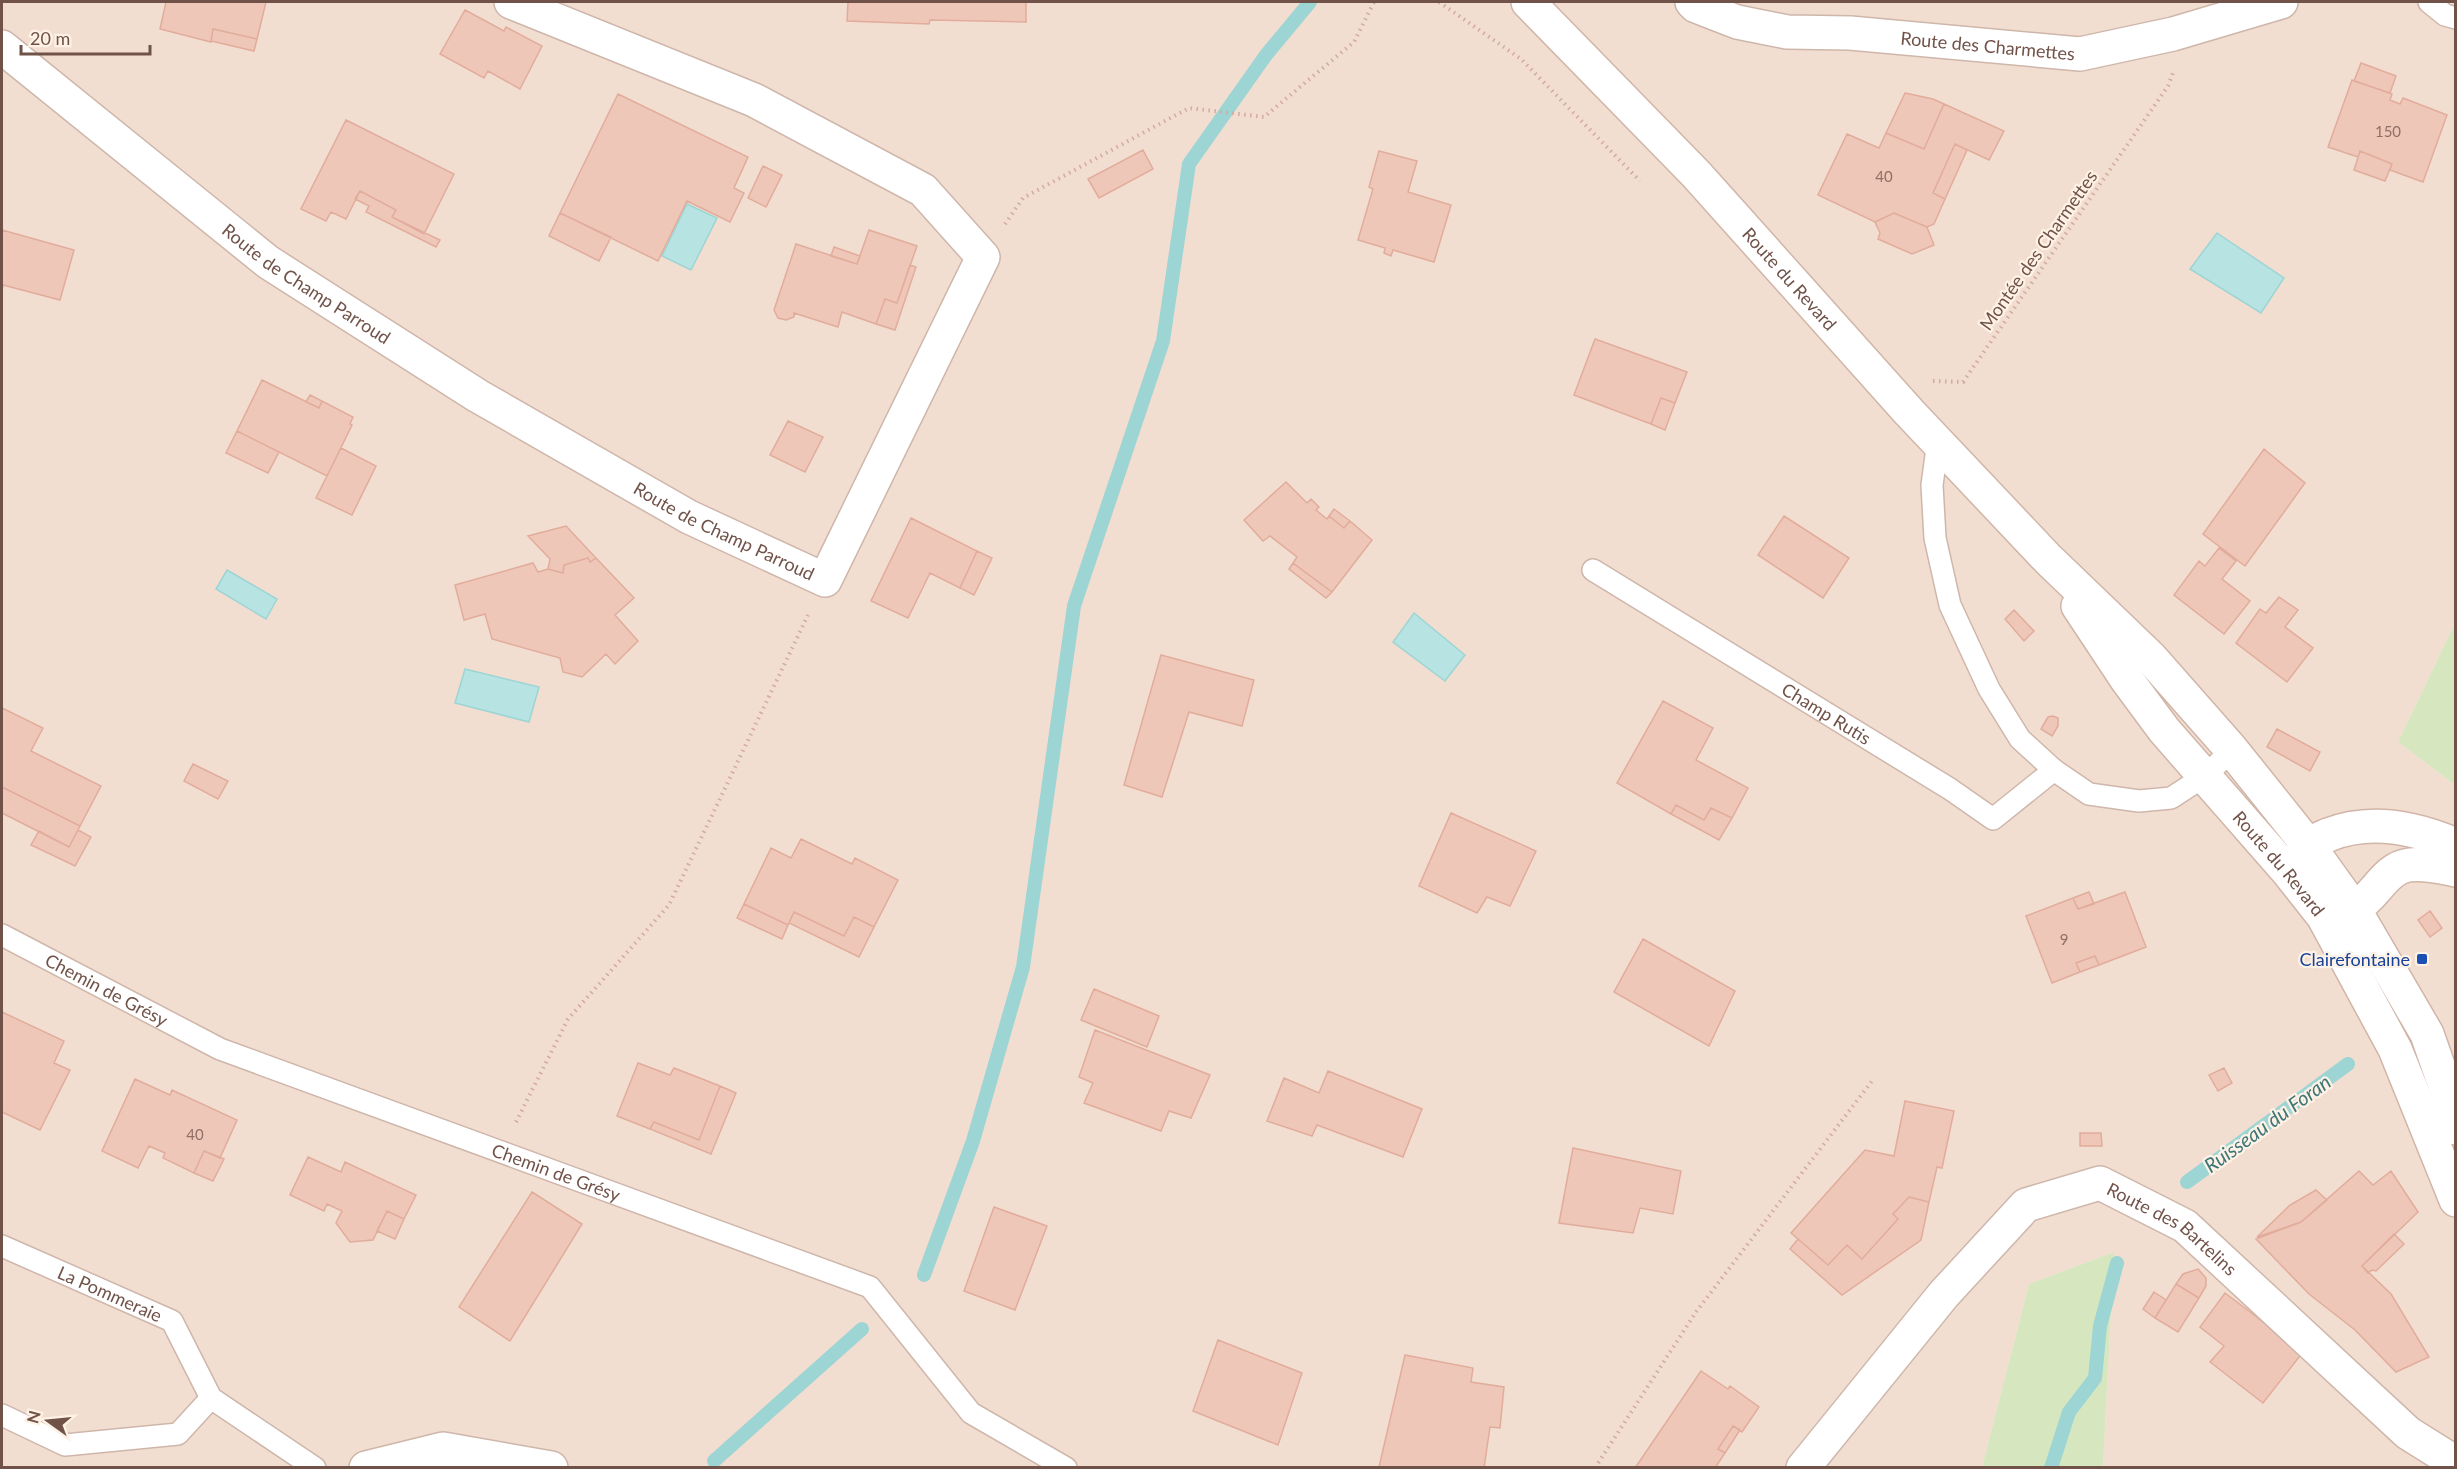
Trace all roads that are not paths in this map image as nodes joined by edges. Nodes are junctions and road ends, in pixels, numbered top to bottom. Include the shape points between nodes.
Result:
1 (511, 2) edge
2 (1528, 2) edge
3 (1692, 2) edge
4 (2281, 2) edge
5 (2429, 2) edge
6 (2456, 18) edge
7 (2, 46) edge
8 (1938, 441) junction
9 (2048, 559) junction
10 (1593, 570) dead end
11 (2232, 750) junction
12 (2054, 770) junction
13 (2205, 776) junction
14 (2308, 844) junction
15 (2456, 845) edge
16 (2456, 870) edge
17 (2289, 873) junction
18 (2354, 909) junction
19 (2323, 916) junction
20 (2, 935) edge
21 (2456, 1128) edge
22 (2456, 1200) edge
23 (2, 1246) edge
24 (211, 1398) junction
25 (2, 1415) edge
26 (2454, 1461) edge
27 (315, 1467) edge
28 (366, 1467) edge
29 (551, 1467) edge
30 (1066, 1467) edge
31 (1803, 1467) edge

1 - 7 street, Route de Champ Parroud via 754,100 914,185 923,190 983,257 825,580 678,511 478,396 268,262
2 - 8 street, Route du Revard via 1696,174
3 - 4 street, Route des Charmettes via 1737,22 1787,32 1850,33 2080,54 2173,34
5 - 6 lane via 2445,15
8 - 9 street, Route du Revard
8 - 12 lane via 1932,484 1935,538 1950,605 1989,689 2020,739
9 - 11 street, Route du Revard via 2151,658
9 - 13 street, Route du Revard via 2127,680
10 - 12 lane, Champ Rutis via 1993,819
11 - 13 lane
11 - 14 street, Route du Revard
12 - 13 lane via 2089,794 2139,801 2171,798
13 - 17 street, Route du Revard
14 - 15 street via 2364,825 2430,834
14 - 17 street
14 - 18 street, Route du Revard
16 - 18 street via 2427,864 2407,865 2385,877
17 - 19 street, Route du Revard
18 - 19 street
18 - 21 street, Route du Revard via 2427,1034
19 - 22 street, Route du Revard via 2395,1049
20 - 30 lane, Chemin de Grésy via 220,1049 870,1287 971,1413
23 - 24 lane, La Pommeraie via 172,1321
24 - 25 lane via 178,1434 65,1445
24 - 27 lane, La Pommeraie
26 - 31 street, Route des Bartelins via 2408,1433 2185,1226 2100,1183 2026,1205 1944,1294
28 - 29 street via 443,1449

